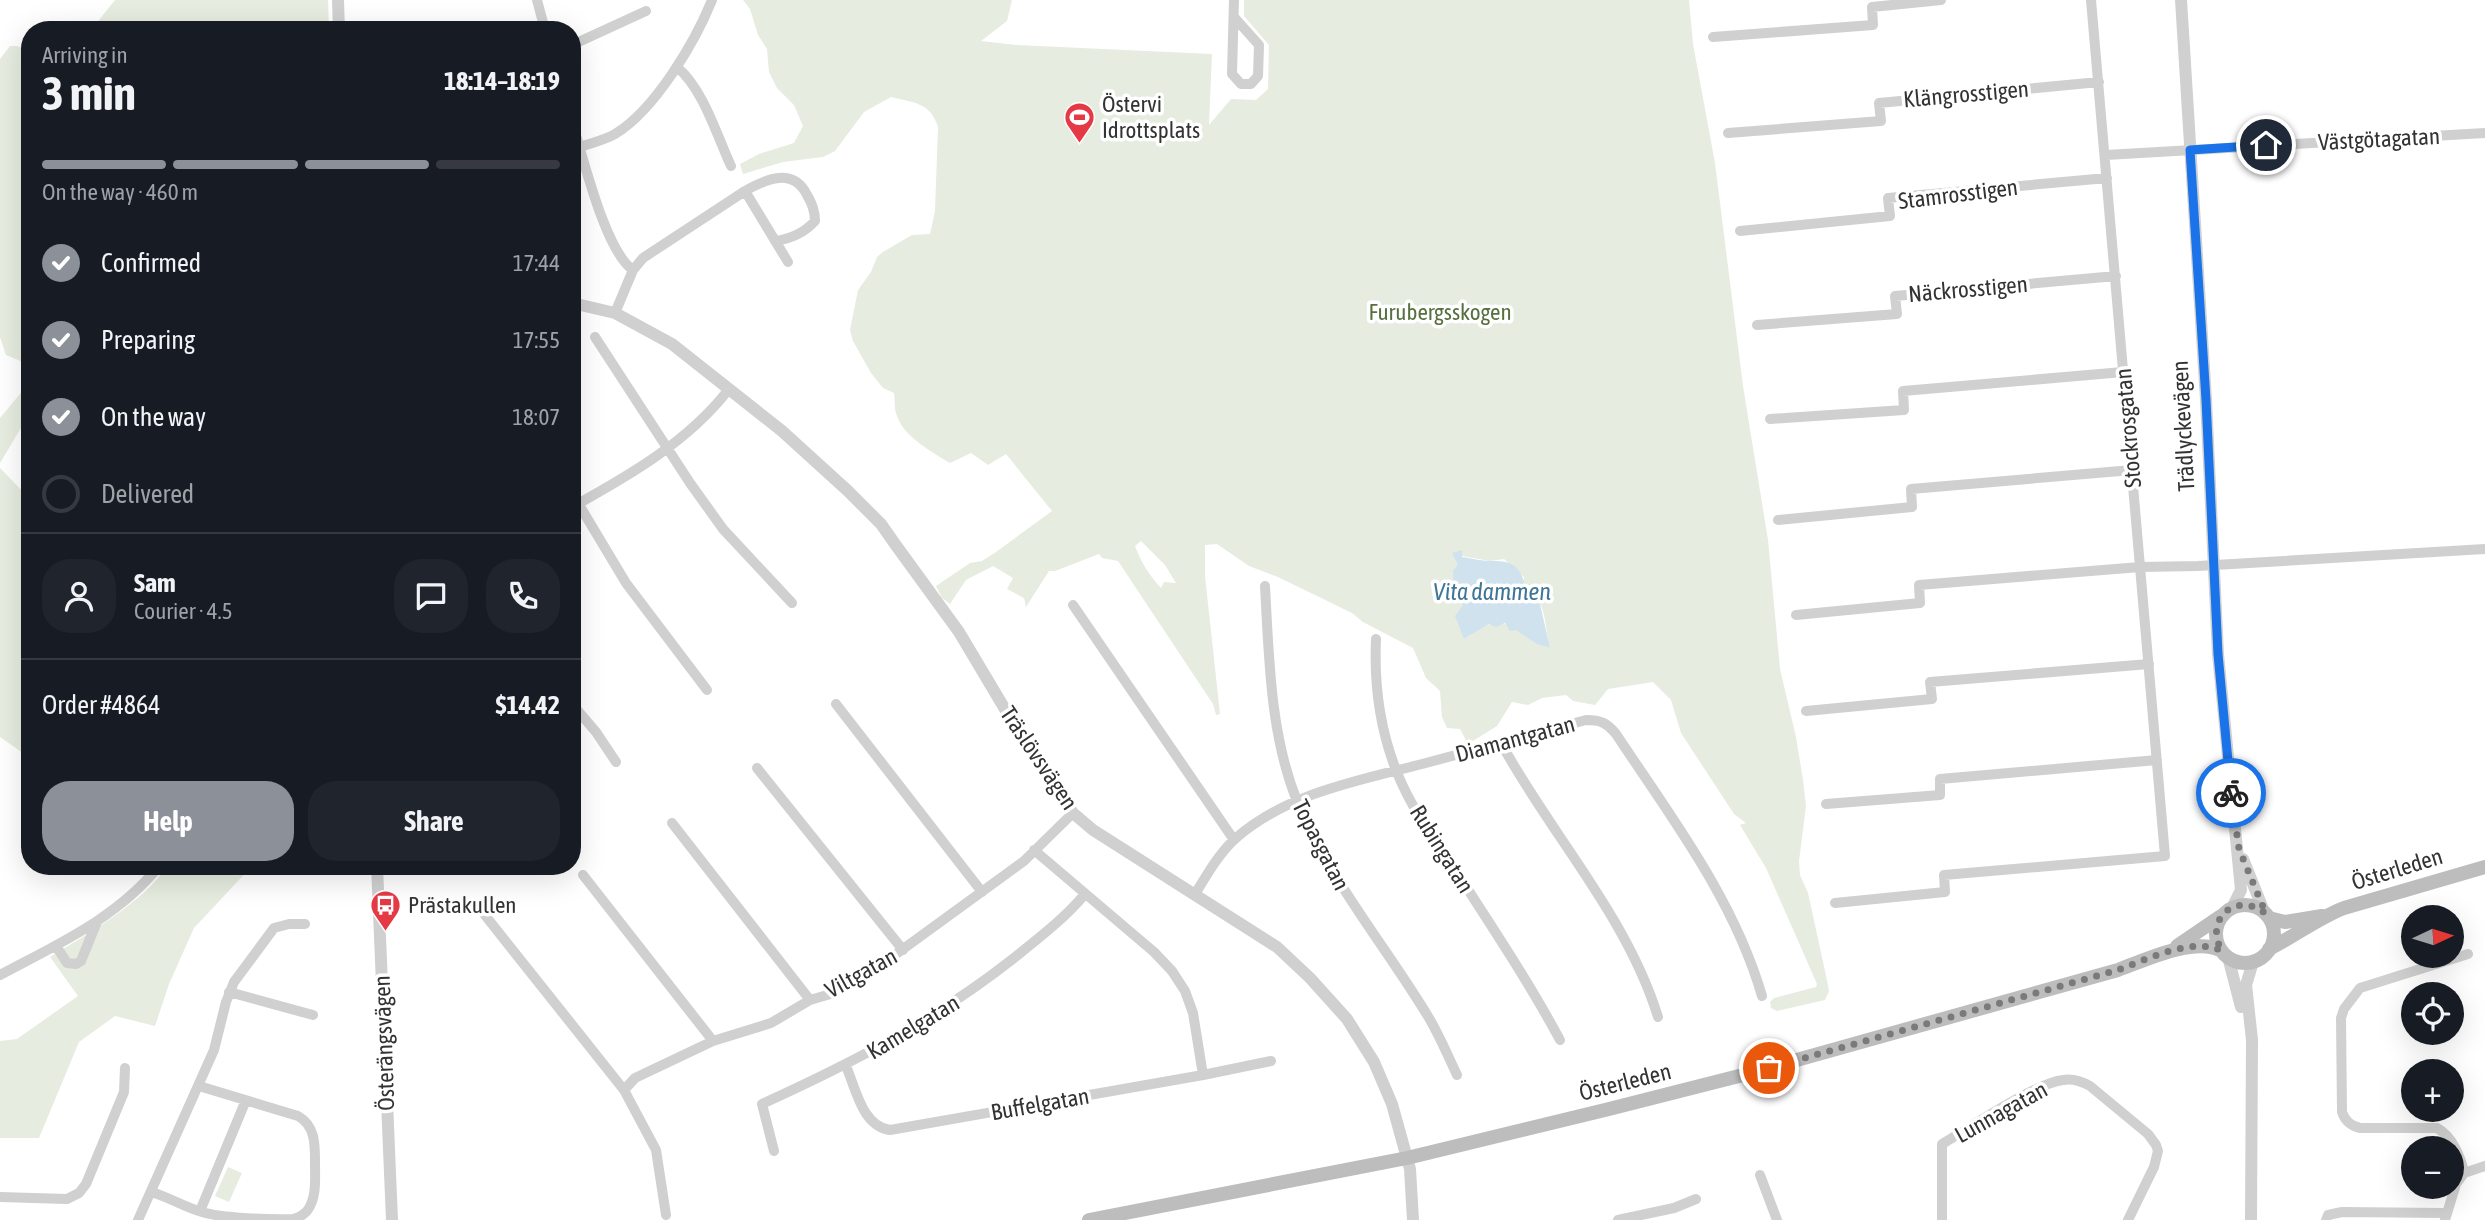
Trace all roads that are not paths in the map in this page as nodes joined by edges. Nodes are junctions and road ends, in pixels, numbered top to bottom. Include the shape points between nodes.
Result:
1 (338, 0) edge
2 (345, 0) edge
3 (537, 0) edge
4 (712, 0) edge
5 (1234, 0) edge
6 (1941, 0) edge
7 (2091, 0) edge
8 (2181, 0) edge
9 (646, 11) dead end
10 (1234, 18) junction
11 (339, 21) edge
12 (346, 21) edge
13 (543, 21) edge
14 (1713, 37) dead end
15 (581, 41) edge
16 (678, 68) junction
17 (2099, 82) junction
18 (1728, 133) dead end
19 (2485, 133) edge
20 (581, 147) edge
21 (581, 150) edge
22 (2190, 150) junction
23 (2106, 155) junction
24 (731, 166) dead end
25 (2108, 178) junction
26 (745, 191) junction
27 (1740, 230) dead end
28 (775, 241) junction
29 (788, 262) dead end
30 (633, 270) junction
31 (2116, 276) junction
32 (581, 305) edge
33 (615, 313) junction
34 (1757, 325) dead end
35 (595, 337) dead end
36 (2123, 372) junction
37 (729, 390) junction
38 (1770, 419) dead end
39 (667, 448) junction
40 (2132, 470) junction
41 (581, 502) edge
42 (581, 514) edge
43 (1778, 520) dead end
44 (2485, 549) edge
45 (2213, 565) junction
46 (2140, 567) junction
47 (1265, 586) dead end
48 (792, 603) dead end
49 (1073, 605) dead end
50 (1796, 615) dead end
51 (1376, 639) dead end
52 (2149, 664) junction
53 (707, 690) dead end
54 (836, 704) dead end
55 (1806, 711) dead end
56 (581, 714) edge
57 (1501, 743) junction
58 (2157, 760) junction
59 (616, 762) dead end
60 (757, 768) dead end
61 (1396, 771) junction
62 (1297, 800) junction
63 (1826, 804) dead end
64 (1073, 813) junction
65 (672, 823) dead end
66 (1234, 840) junction
67 (2239, 849) junction
68 (1034, 850) junction
69 (2485, 866) edge
70 (151, 875) edge
71 (377, 875) edge
72 (383, 875) edge
73 (583, 875) dead end
74 (982, 892) junction
75 (1085, 894) junction
76 (1195, 894) junction
77 (1835, 903) dead end
78 (2228, 911) junction
79 (484, 914) dead end
80 (2267, 916) junction
81 (2323, 916) junction
82 (96, 923) junction
83 (306, 924) dead end
84 (57, 946) junction
85 (2269, 949) junction
86 (903, 950) junction
87 (2163, 954) junction
88 (2225, 954) junction
89 (2468, 954) dead end
90 (2253, 962) junction
91 (0, 975) edge
92 (229, 992) junction
93 (1762, 996) dead end
94 (810, 1000) junction
95 (313, 1015) dead end
96 (1658, 1017) dead end
97 (1560, 1040) dead end
98 (713, 1041) junction
99 (2251, 1059) junction
100 (1272, 1061) dead end
101 (846, 1066) junction
102 (125, 1068) dead end
103 (1203, 1075) junction
104 (1457, 1076) dead end
105 (199, 1086) junction
106 (624, 1090) junction
107 (246, 1100) junction
108 (2447, 1136) edge
109 (774, 1151) dead end
110 (1407, 1158) junction
111 (2485, 1166) edge
112 (2464, 1173) edge
113 (1760, 1175) dead end
114 (151, 1192) junction
115 (0, 1197) edge
116 (1696, 1199) dead end
117 (2451, 1199) edge
118 (200, 1212) junction
119 (666, 1215) dead end
120 (1666, 1215) edge
121 (2401, 1216) edge
122 (2445, 1216) edge
123 (138, 1220) edge
124 (394, 1220) edge
125 (1089, 1220) edge
126 (1413, 1220) edge
127 (1618, 1220) edge
128 (1777, 1220) edge
129 (1942, 1220) edge
130 (2128, 1220) edge
131 (2251, 1220) edge
132 (2326, 1220) edge

1 - 11 street
2 - 12 street
3 - 13 street
4 - 16 street
5 - 10 street
6 - 14 street via 1872,7 1873,25
7 - 17 street, Stockrosgatan
8 - 22 street, Trädlyckevägen
9 - 15 street
10 - 10 street via 1232,74 1241,84 1251,84 1258,76 1259,46
16 - 20 street via 615,134
16 - 24 street via 693,85
17 - 18 street, Klängrosstigen via 1879,103 1881,121
17 - 23 street, Stockrosgatan
19 - 22 street, Västgötagatan
21 - 30 street via 608,236 624,264
22 - 23 street, Västgötagatan
22 - 45 street, Trädlyckevägen
23 - 25 street, Stockrosgatan
25 - 27 street, Stamrosstigen via 1888,198 1890,216
25 - 31 street, Stockrosgatan
26 - 28 street
26 - 28 street via 764,180 788,178 805,191 815,221 788,239
26 - 30 street via 643,258
28 - 29 street
30 - 33 street
31 - 34 street, Näckrosstigen via 1895,296 1896,314
31 - 36 street, Stockrosgatan
32 - 33 street, Träslövsvägen
33 - 37 street, Träslövsvägen via 672,344
35 - 39 street
36 - 38 street via 1903,391 1904,410
36 - 40 street, Stockrosgatan
37 - 39 street via 712,411
37 - 64 street, Träslövsvägen via 816,460 881,524 959,632
39 - 41 street
39 - 48 street via 723,529
40 - 43 street via 1911,489 1912,507
40 - 46 street, Stockrosgatan
42 - 53 street via 626,583
44 - 45 street
45 - 46 street
45 - 67 street, Trädlyckevägen via 2226,749
46 - 50 street via 1919,585 1920,603
46 - 52 street, Stockrosgatan
47 - 62 street, Topasgatan via 1270,677
49 - 66 street
51 - 61 street, Rubingatan via 1377,691
52 - 55 street via 1930,682 1932,699
52 - 58 street, Stockrosgatan
54 - 74 street
56 - 59 street
57 - 61 street, Diamantgatan
57 - 93 street, Diamantgatan via 1587,720 1609,726 1706,871
57 - 96 street via 1635,958
58 - 63 street via 1940,779 1940,795
58 - 77 street, Stockrosgatan via 2165,856 1944,875 1945,892
60 - 86 street
61 - 62 street, Diamantgatan
61 - 97 street, Rubingatan
62 - 66 street, Diamantgatan
62 - 104 street, Topasgatan via 1336,879 1428,1017
64 - 68 street, Viltgatan
64 - 76 street, Träslövsvägen
65 - 94 street
66 - 76 street, Diamantgatan
67 - 78 street, Trädlyckevägen via 2241,890
67 - 80 street, Trädlyckevägen
68 - 74 street, Viltgatan
68 - 75 street
69 - 81 main road, Österleden
70 - 82 street
71 - 124 street, Österängsvägen
72 - 124 street, Österängsvägen
73 - 98 street
74 - 86 street, Viltgatan
75 - 101 street, Kamelgatan via 971,992
75 - 103 street via 1154,952 1178,981 1193,1013
76 - 110 street, Träslövsvägen via 1277,947 1347,1019 1384,1083
78 - 80 main road via 2252,906
78 - 87 main road, Österleden
78 - 88 main road, Trädlyckevägen via 2216,932
79 - 106 street
80 - 81 main road, Österleden via 2285,922
80 - 85 main road, Trädlyckevägen via 2274,931
81 - 85 main road, Österleden
82 - 84 street
82 - 84 street via 76,964 67,963
83 - 92 street via 274,928
84 - 91 street
85 - 90 main road
86 - 94 street, Viltgatan via 834,993
87 - 88 main road, Österleden via 2193,946
87 - 110 main road, Österleden via 1730,1079
88 - 90 main road via 2240,962
88 - 99 street, Trädlyckevägen
89 - 108 street via 2360,988 2342,1018 2342,1112 2346,1121 2360,1128 2437,1128
90 - 99 street, Trädlyckevägen via 2246,985
92 - 95 street
92 - 105 street
94 - 98 street, Viltgatan via 771,1023
98 - 106 street, Viltgatan via 635,1079
99 - 131 street, Trädlyckevägen
100 - 103 street, Buffelgatan
101 - 103 street, Buffelgatan via 868,1118 890,1130
101 - 109 street, Kamelgatan via 762,1104
102 - 115 street via 124,1092 79,1193 67,1199
105 - 107 street
105 - 114 street
106 - 119 street via 656,1150
107 - 118 street
107 - 118 street via 298,1116 311,1127 315,1150 312,1202 294,1219
110 - 125 main road, Österleden
110 - 126 street, Träslövsvägen
111 - 112 street
113 - 128 street
114 - 118 street
114 - 123 street
116 - 120 street
117 - 122 street
120 - 127 street
121 - 122 street
121 - 132 street via 2342,1212 2328,1215
129 - 130 street, Lunnagatan via 1942,1144 2029,1094 2067,1079 2090,1086 2156,1145 2154,1167

